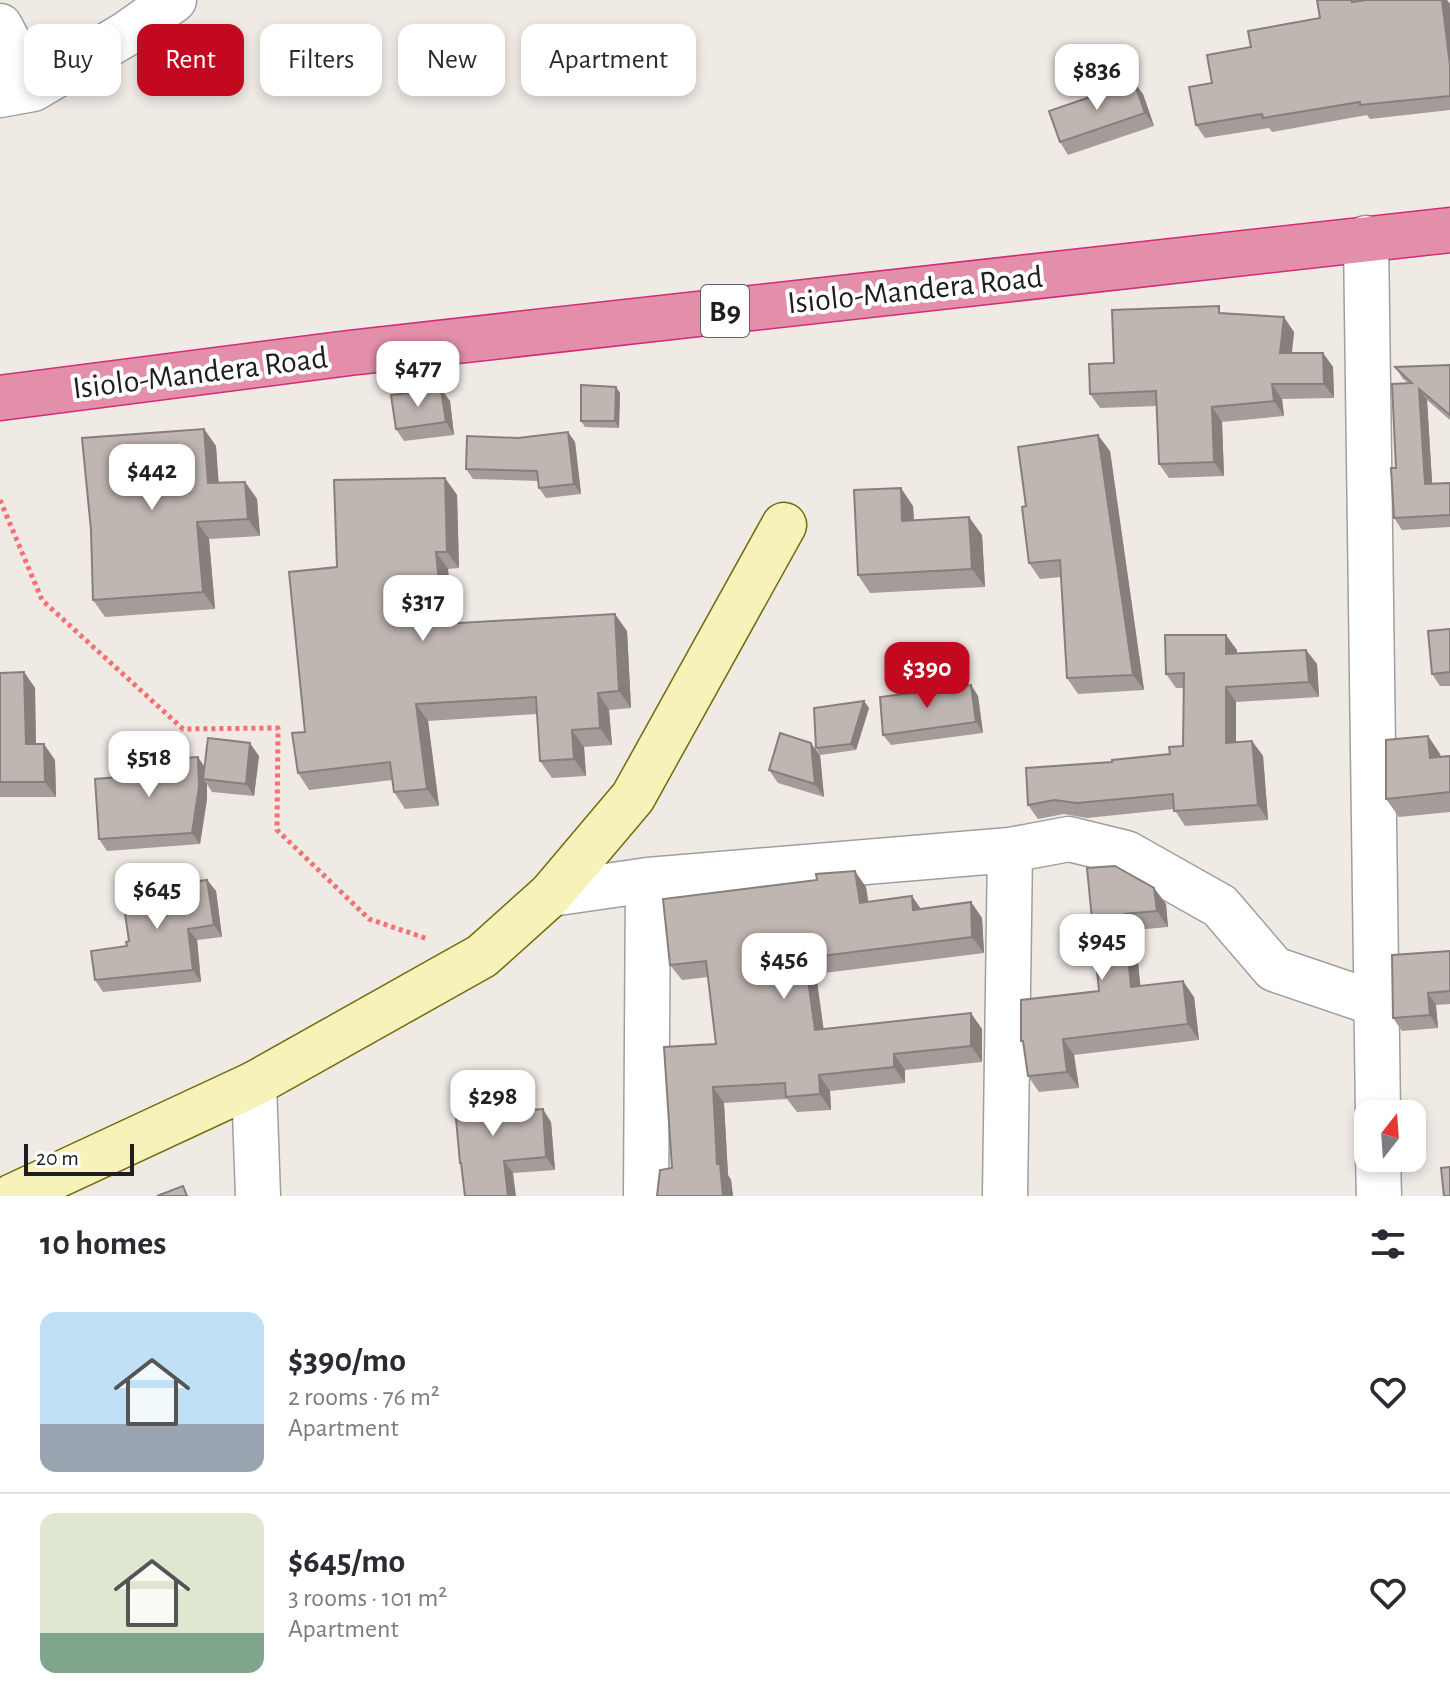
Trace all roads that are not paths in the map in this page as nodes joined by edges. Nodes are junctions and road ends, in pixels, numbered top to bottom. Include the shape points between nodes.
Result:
1 (174, 0) edge
2 (0, 26) edge
3 (17, 92) edge
4 (1450, 230) edge
5 (1366, 238) junction
6 (0, 398) edge
7 (784, 525) dead end
8 (1010, 850) junction
9 (648, 880) junction
10 (551, 894) junction
11 (1377, 1004) junction
12 (254, 1084) junction
13 (1378, 1100) edge
14 (1378, 1172) edge
15 (36, 1191) edge
16 (258, 1196) edge
17 (646, 1196) edge
18 (1005, 1196) edge
19 (1379, 1196) edge

1 - 3 street via 126,34
2 - 3 street
4 - 5 highway, Isiolo-Mandera Road / B9
5 - 6 highway, Isiolo-Mandera Road / B9 via 349,353
5 - 11 street
7 - 10 main road via 633,797
8 - 9 street
8 - 11 street via 1069,839 1126,853 1220,906 1274,969
8 - 18 street
9 - 10 street
9 - 17 street
10 - 12 main road via 482,956
11 - 13 street
12 - 15 main road
12 - 16 street
14 - 19 street

